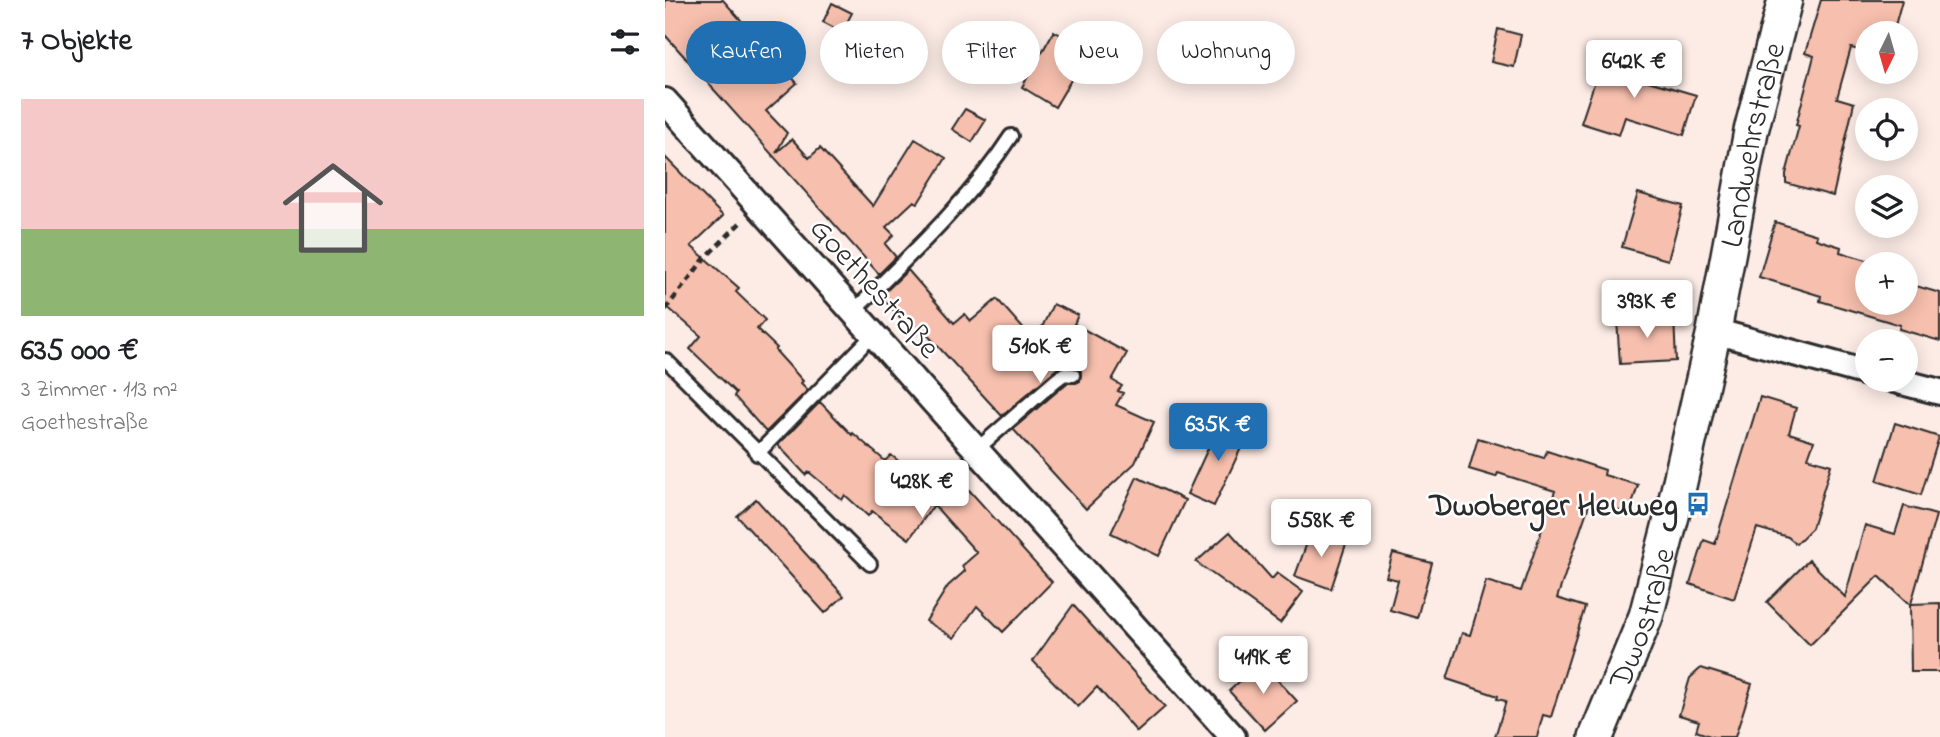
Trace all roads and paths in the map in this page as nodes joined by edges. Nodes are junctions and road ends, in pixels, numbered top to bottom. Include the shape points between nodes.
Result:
1 (1785, 0) edge
2 (665, 101) edge
3 (1011, 136) dead end
4 (758, 205) junction
5 (665, 310) edge
6 (853, 312) junction
7 (1714, 331) junction
8 (873, 335) junction
9 (666, 360) edge
10 (1855, 370) edge
11 (1073, 375) dead end
12 (1918, 386) edge
13 (1940, 392) edge
14 (976, 450) junction
15 (757, 454) junction
16 (870, 564) dead end
17 (1233, 737) edge
18 (1597, 737) edge

1 - 7 street, Landwehrstraße via 1751,131
2 - 4 street, Goethestraße
3 - 6 lane via 960,204
4 - 5 path via 705,258
4 - 6 street, Goethestraße
6 - 8 street, Goethestraße
7 - 10 street
7 - 18 street, Dwostraße via 1646,616
8 - 14 street, Goethestraße
8 - 15 lane
9 - 15 lane
11 - 14 lane via 1064,374
12 - 13 street
14 - 17 street, Goethestraße
15 - 16 lane

